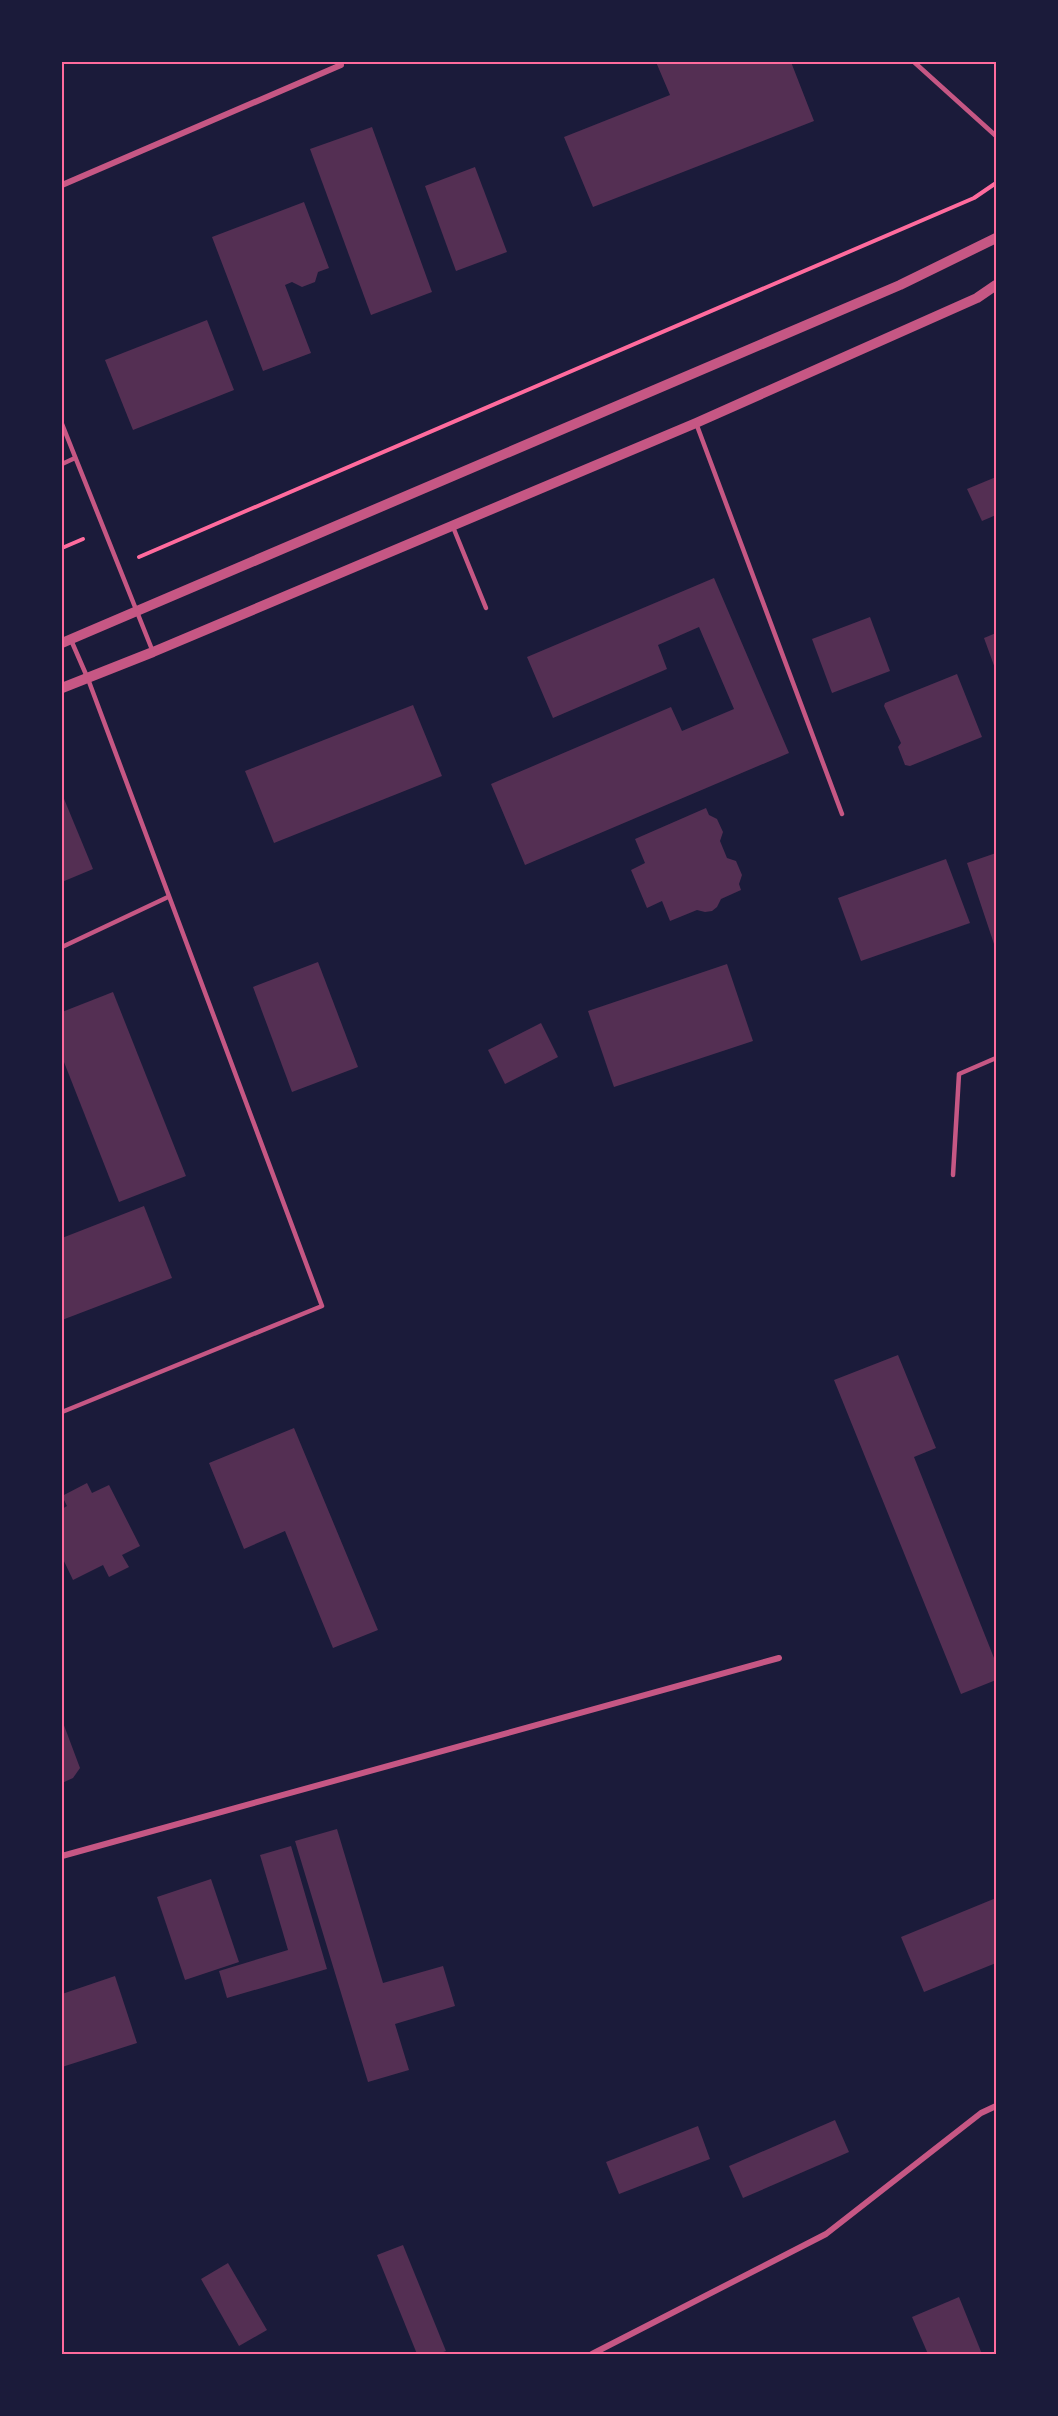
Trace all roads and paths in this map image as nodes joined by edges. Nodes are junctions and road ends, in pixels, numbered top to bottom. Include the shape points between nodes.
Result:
1 (340, 62) edge
2 (914, 62) edge
3 (996, 136) edge
4 (996, 183) edge
5 (62, 185) edge
6 (996, 238) edge
7 (996, 285) edge
8 (696, 423) junction
9 (62, 424) edge
10 (75, 458) junction
11 (62, 464) edge
12 (453, 526) junction
13 (117, 566) junction
14 (486, 608) dead end
15 (136, 611) junction
16 (66, 641) edge
17 (153, 652) junction
18 (88, 679) junction
19 (62, 688) edge
20 (842, 814) dead end
21 (168, 897) junction
22 (62, 947) edge
23 (996, 1058) edge
24 (953, 1175) dead end
25 (62, 1412) edge
26 (779, 1658) dead end
27 (62, 1856) edge
28 (996, 2106) edge
29 (592, 2355) edge

1 - 5 street via 341,65
2 - 3 lane
4 - 13 path via 963,202
6 - 15 street via 900,285
7 - 8 street via 977,298
8 - 12 street
8 - 20 lane
9 - 10 lane
10 - 11 lane
10 - 13 lane
12 - 14 lane
12 - 17 street
13 - 15 lane
15 - 16 street
15 - 17 lane
16 - 18 lane
17 - 18 street
18 - 19 street
18 - 21 lane
21 - 22 lane
21 - 25 lane via 322,1306
23 - 24 lane via 959,1074
26 - 27 street
28 - 29 street via 981,2113 826,2234

